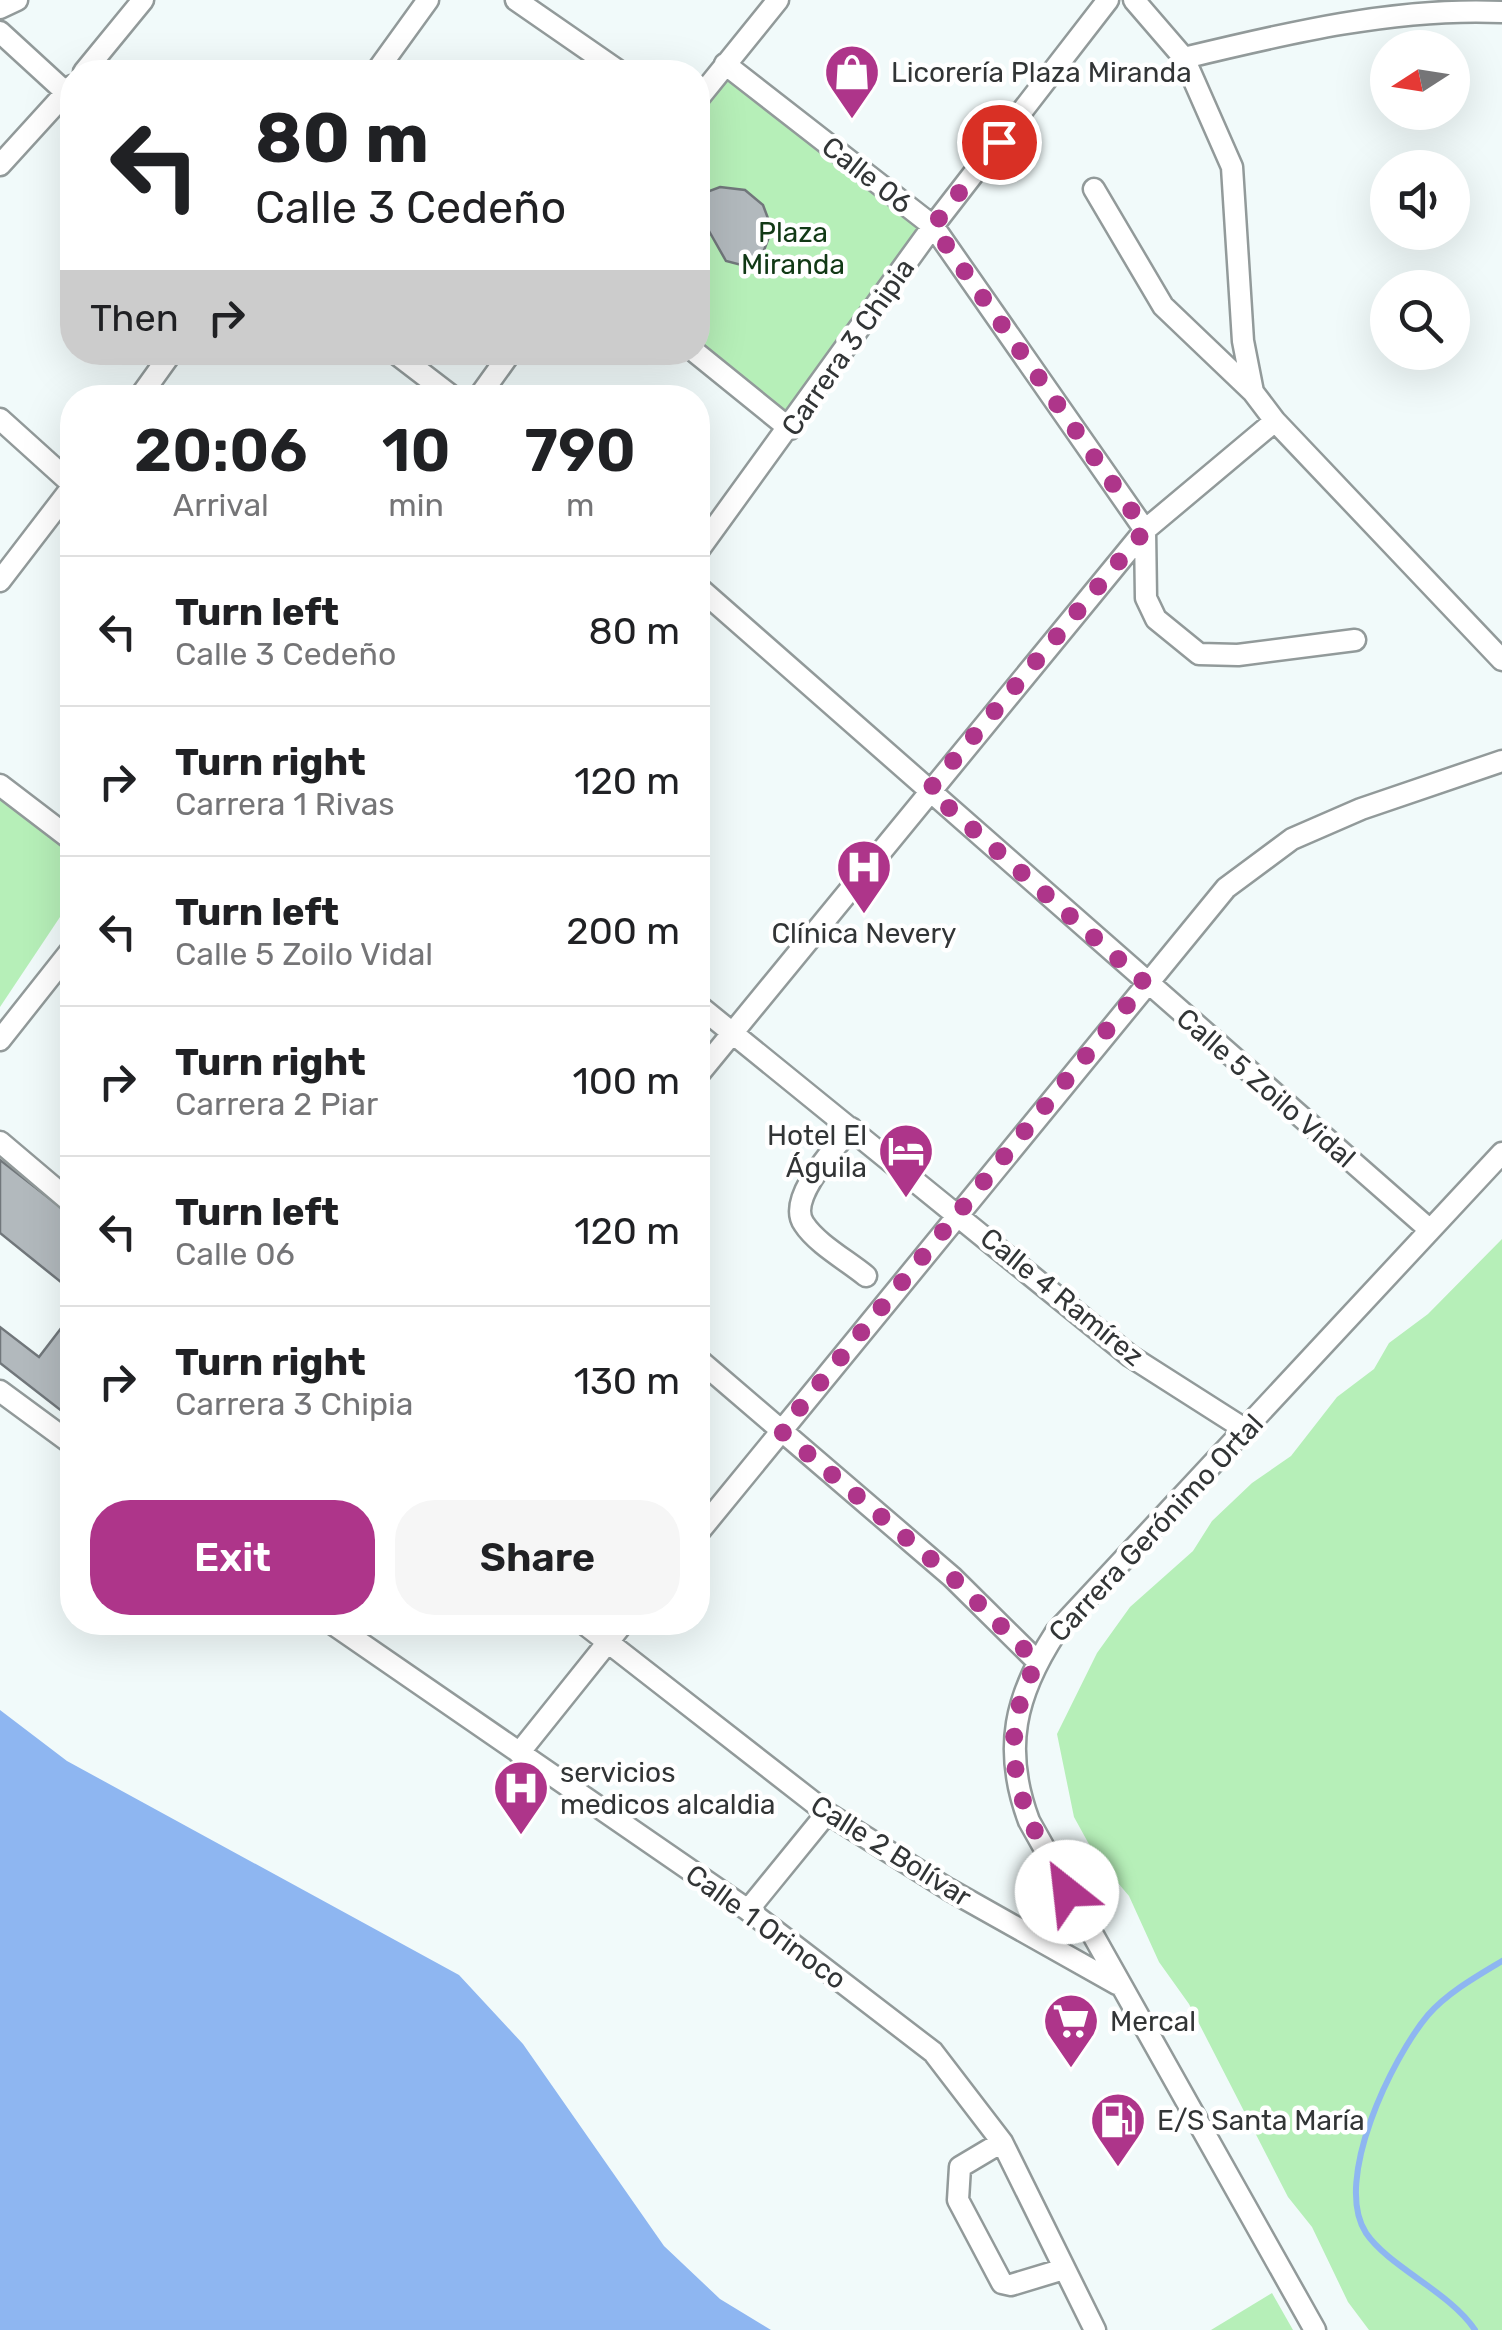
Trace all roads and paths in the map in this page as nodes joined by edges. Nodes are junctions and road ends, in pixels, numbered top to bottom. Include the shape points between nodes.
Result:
1 (17, 0) edge
2 (143, 0) edge
3 (428, 0) edge
4 (516, 0) edge
5 (778, 0) edge
6 (1108, 0) edge
7 (1134, 0) edge
8 (1446, 5) edge
9 (0, 8) edge
10 (1502, 12) edge
11 (0, 32) edge
12 (1184, 58) junction
13 (94, 60) edge
14 (385, 60) edge
15 (603, 60) edge
16 (725, 64) junction
17 (60, 83) edge
18 (710, 84) edge
19 (60, 103) edge
20 (0, 166) edge
21 (1094, 189) dead end
22 (933, 226) junction
23 (411, 365) edge
24 (710, 365) edge
25 (437, 385) edge
26 (1253, 392) junction
27 (0, 419) edge
28 (1275, 421) junction
29 (790, 429) junction
30 (60, 475) edge
31 (60, 502) edge
32 (1145, 530) junction
33 (710, 535) edge
34 (0, 581) edge
35 (710, 598) edge
36 (1354, 640) dead end
37 (1502, 660) edge
38 (1502, 761) edge
39 (0, 785) edge
40 (929, 790) junction
41 (60, 831) edge
42 (60, 964) edge
43 (1145, 983) junction
44 (710, 1015) edge
45 (732, 1033) junction
46 (0, 1040) edge
47 (710, 1060) edge
48 (850, 1128) junction
49 (0, 1142) edge
50 (1502, 1152) edge
51 (60, 1193) edge
52 (958, 1212) junction
53 (1430, 1230) junction
54 (866, 1276) dead end
55 (710, 1369) edge
56 (0, 1392) edge
57 (1246, 1430) junction
58 (60, 1431) edge
59 (781, 1431) junction
60 (710, 1518) edge
61 (349, 1635) edge
62 (597, 1635) edge
63 (613, 1635) edge
64 (607, 1643) junction
65 (1037, 1662) junction
66 (518, 1753) junction
67 (827, 1813) junction
68 (748, 1910) junction
69 (1119, 1986) junction
70 (1002, 2142) junction
71 (1064, 2270) junction
72 (1096, 2330) edge
73 (1315, 2330) edge

1 - 9 street
2 - 13 street
3 - 14 street
4 - 15 street
5 - 16 street
6 - 22 street, Carrera 3 Chipia
7 - 12 street
8 - 10 street
8 - 12 street
11 - 17 street
12 - 26 street via 1232,167 1237,286
16 - 18 street
16 - 22 street, Calle 06
19 - 20 street
21 - 26 street via 1162,306
22 - 29 street, Carrera 3 Chipia
22 - 32 street, Calle 06
23 - 25 street
24 - 29 street
26 - 28 street
27 - 30 street
28 - 32 street
28 - 37 street
29 - 33 street, Carrera 3 Chipia
31 - 34 street
32 - 36 street via 1146,598 1156,619 1200,654 1238,656
32 - 40 street
35 - 40 street, Calle 5 Zoilo Vidal
38 - 43 street via 1292,839 1226,888
39 - 41 street
40 - 43 street, Calle 5 Zoilo Vidal
40 - 45 street
42 - 46 street
43 - 52 street
43 - 53 street, Calle 5 Zoilo Vidal
44 - 45 street, Calle 4 Ramírez
45 - 47 street
45 - 48 street, Calle 4 Ramírez
48 - 52 street, Calle 4 Ramírez
48 - 54 street via 799,1207 803,1224
49 - 51 street
50 - 53 street, Carrera Gerónimo Ortal
52 - 57 street, Calle 4 Ramírez via 1130,1356
52 - 59 street
53 - 57 street, Carrera Gerónimo Ortal
55 - 59 street
56 - 58 street
57 - 65 street, Carrera Gerónimo Ortal via 1056,1632
59 - 60 street
59 - 65 street via 952,1577
61 - 66 street, Calle 1 Orinoco
62 - 64 street, Calle 2 Bolívar
63 - 64 street
64 - 66 street
64 - 67 street, Calle 2 Bolívar
65 - 69 street, Carrera Gerónimo Ortal via 1015,1719 1020,1797
66 - 68 street, Calle 1 Orinoco
67 - 68 street
67 - 69 street, Calle 2 Bolívar
68 - 70 street, Calle 1 Orinoco via 933,2052
69 - 73 street, Carrera Gerónimo Ortal
70 - 71 street, Calle 1 Orinoco
70 - 71 street via 960,2167 958,2200 1002,2283
71 - 72 street, Calle 1 Orinoco

